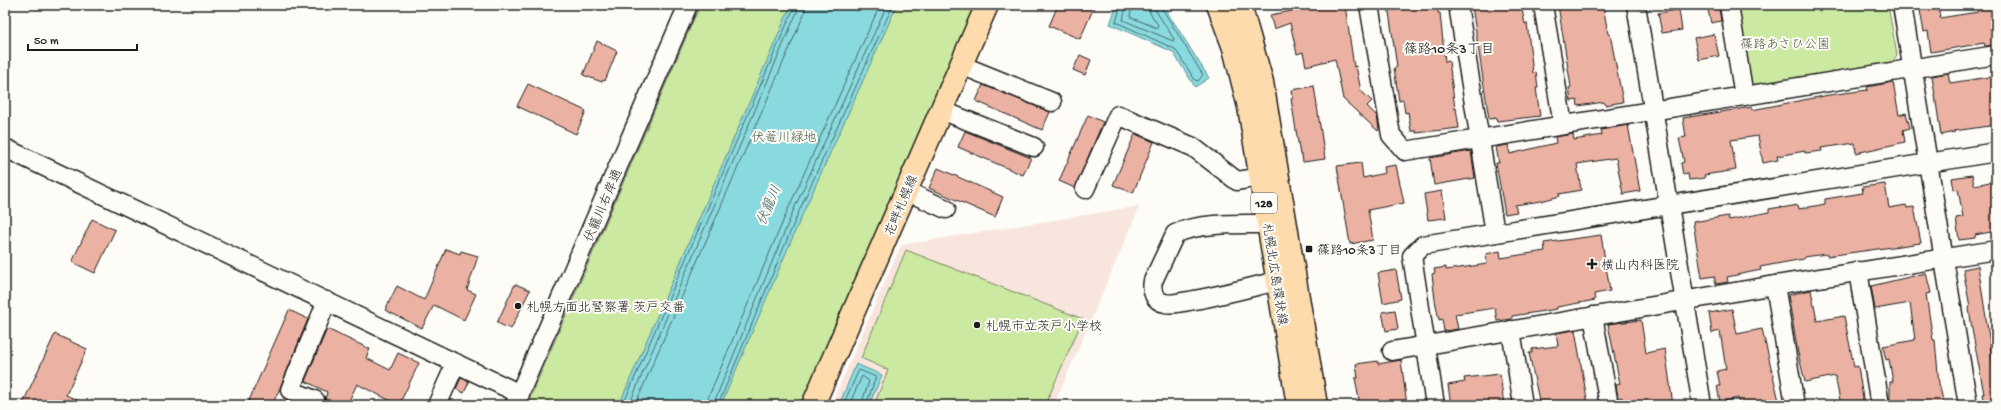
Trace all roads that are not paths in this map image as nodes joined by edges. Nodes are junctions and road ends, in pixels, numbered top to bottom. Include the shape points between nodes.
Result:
1 (688, 5) edge
2 (988, 5) edge
3 (1218, 5) edge
4 (1240, 5) edge
5 (1369, 5) edge
6 (1458, 5) edge
7 (1543, 5) edge
8 (1636, 5) edge
9 (1729, 5) edge
10 (1902, 5) edge
11 (1996, 55) edge
12 (961, 65) junction
13 (1913, 69) junction
14 (1744, 96) junction
15 (1052, 102) dead end
16 (941, 110) junction
17 (1654, 110) junction
18 (1563, 125) junction
19 (1480, 138) junction
20 (1034, 147) dead end
21 (5, 148) edge
22 (1996, 152) edge
23 (1929, 163) junction
24 (1260, 176) junction
25 (1085, 190) dead end
26 (906, 191) junction
27 (1669, 205) junction
28 (946, 209) dead end
29 (1268, 224) junction
30 (1495, 234) junction
31 (1996, 250) edge
32 (1944, 257) junction
33 (1858, 272) junction
34 (1277, 281) junction
35 (1775, 285) junction
36 (1685, 300) junction
37 (327, 301) junction
38 (1593, 316) junction
39 (1511, 330) junction
40 (1425, 345) junction
41 (1392, 351) dead end
42 (456, 363) junction
43 (517, 399) edge
44 (315, 400) dead end
45 (437, 405) edge
46 (813, 405) edge
47 (1298, 405) edge
48 (1316, 405) edge
49 (1435, 405) edge
50 (1523, 405) edge
51 (1608, 405) edge
52 (1702, 405) edge
53 (1795, 405) edge
54 (1880, 405) edge
55 (1968, 405) edge

1 - 43 street, 伏籠川右岸通
2 - 12 main road, 花畔札幌線
3 - 24 main road, 札幌北広島環状線 / 128 via 1234,48 1249,107
4 - 48 main road, 札幌北広島環状線 / 128 via 1262,82
5 - 19 street via 1391,136 1405,151
6 - 19 street
7 - 18 street
8 - 17 street
9 - 14 street
10 - 13 street
11 - 13 street
12 - 15 street
12 - 16 main road, 花畔札幌線
13 - 14 street
13 - 23 street
14 - 17 street
16 - 20 street
16 - 26 main road, 花畔札幌線
17 - 18 street
17 - 27 street
18 - 19 street
19 - 30 street
21 - 37 street
22 - 23 street
23 - 27 street
23 - 32 street
24 - 25 street via 1238,180 1193,147 1118,115
24 - 29 main road, 札幌北広島環状線 / 128
26 - 28 street
26 - 46 main road, 花畔札幌線
27 - 30 street
27 - 36 street
29 - 34 main road, 札幌北広島環状線 / 128
29 - 34 street via 1228,224 1174,234 1153,281 1152,290 1156,299 1170,304
30 - 40 street via 1423,245 1412,256
31 - 32 street
32 - 33 street
32 - 55 street
33 - 35 street
33 - 54 street
34 - 47 main road, 札幌北広島環状線 / 128
35 - 36 street
35 - 53 street
36 - 38 street
36 - 52 street
37 - 42 street
37 - 44 street via 290,390
38 - 39 street
38 - 51 street
39 - 40 street
39 - 50 street
40 - 41 street
40 - 49 street
42 - 43 street
42 - 45 street

